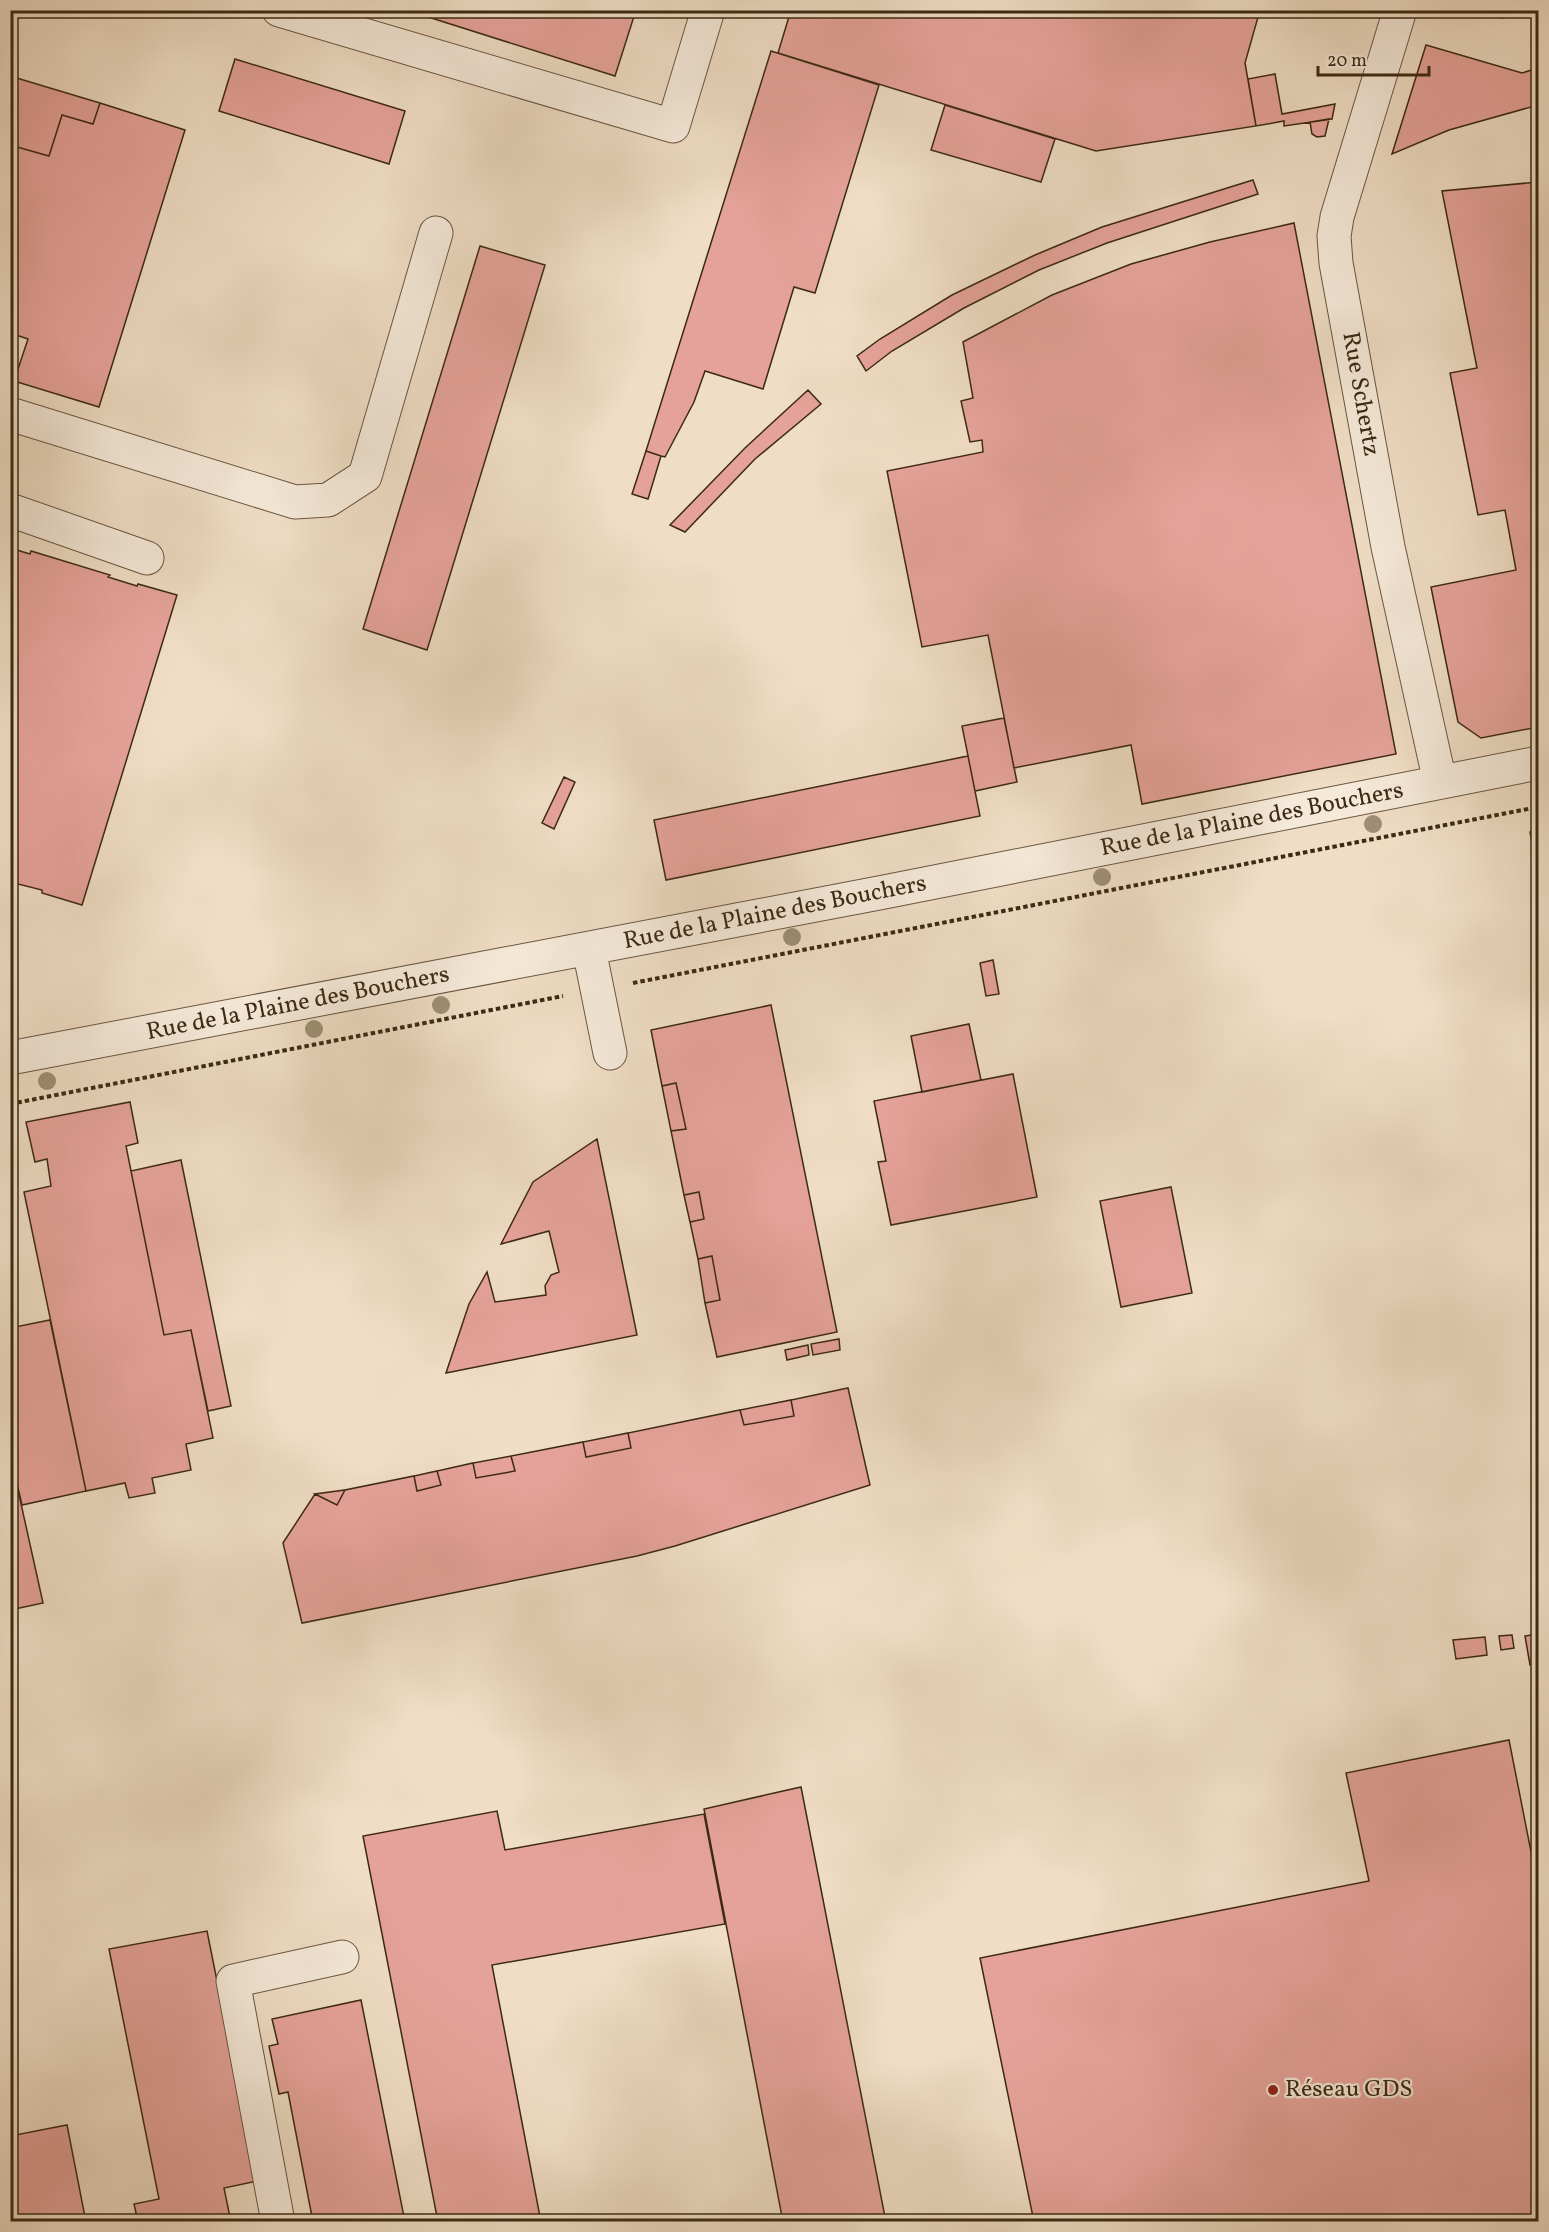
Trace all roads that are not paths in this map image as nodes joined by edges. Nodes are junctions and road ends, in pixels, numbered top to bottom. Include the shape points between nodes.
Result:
1 (279, 10) edge
2 (708, 10) edge
3 (1400, 10) edge
4 (436, 233) dead end
5 (10, 414) edge
6 (10, 510) edge
7 (147, 558) dead end
8 (1539, 763) edge
9 (1440, 782) junction
10 (590, 948) junction
11 (610, 1053) dead end
12 (10, 1058) edge
13 (342, 1957) dead end
14 (278, 2222) edge

1 - 2 street via 673,126
3 - 9 street, Rue Schertz via 1342,196 1334,236 1388,547
4 - 5 street via 365,476 328,500 295,502
6 - 7 street
8 - 9 street, Rue de la Plaine des Bouchers
9 - 10 street, Rue de la Plaine des Bouchers
10 - 11 street
10 - 12 street, Rue de la Plaine des Bouchers
13 - 14 street via 233,1981

